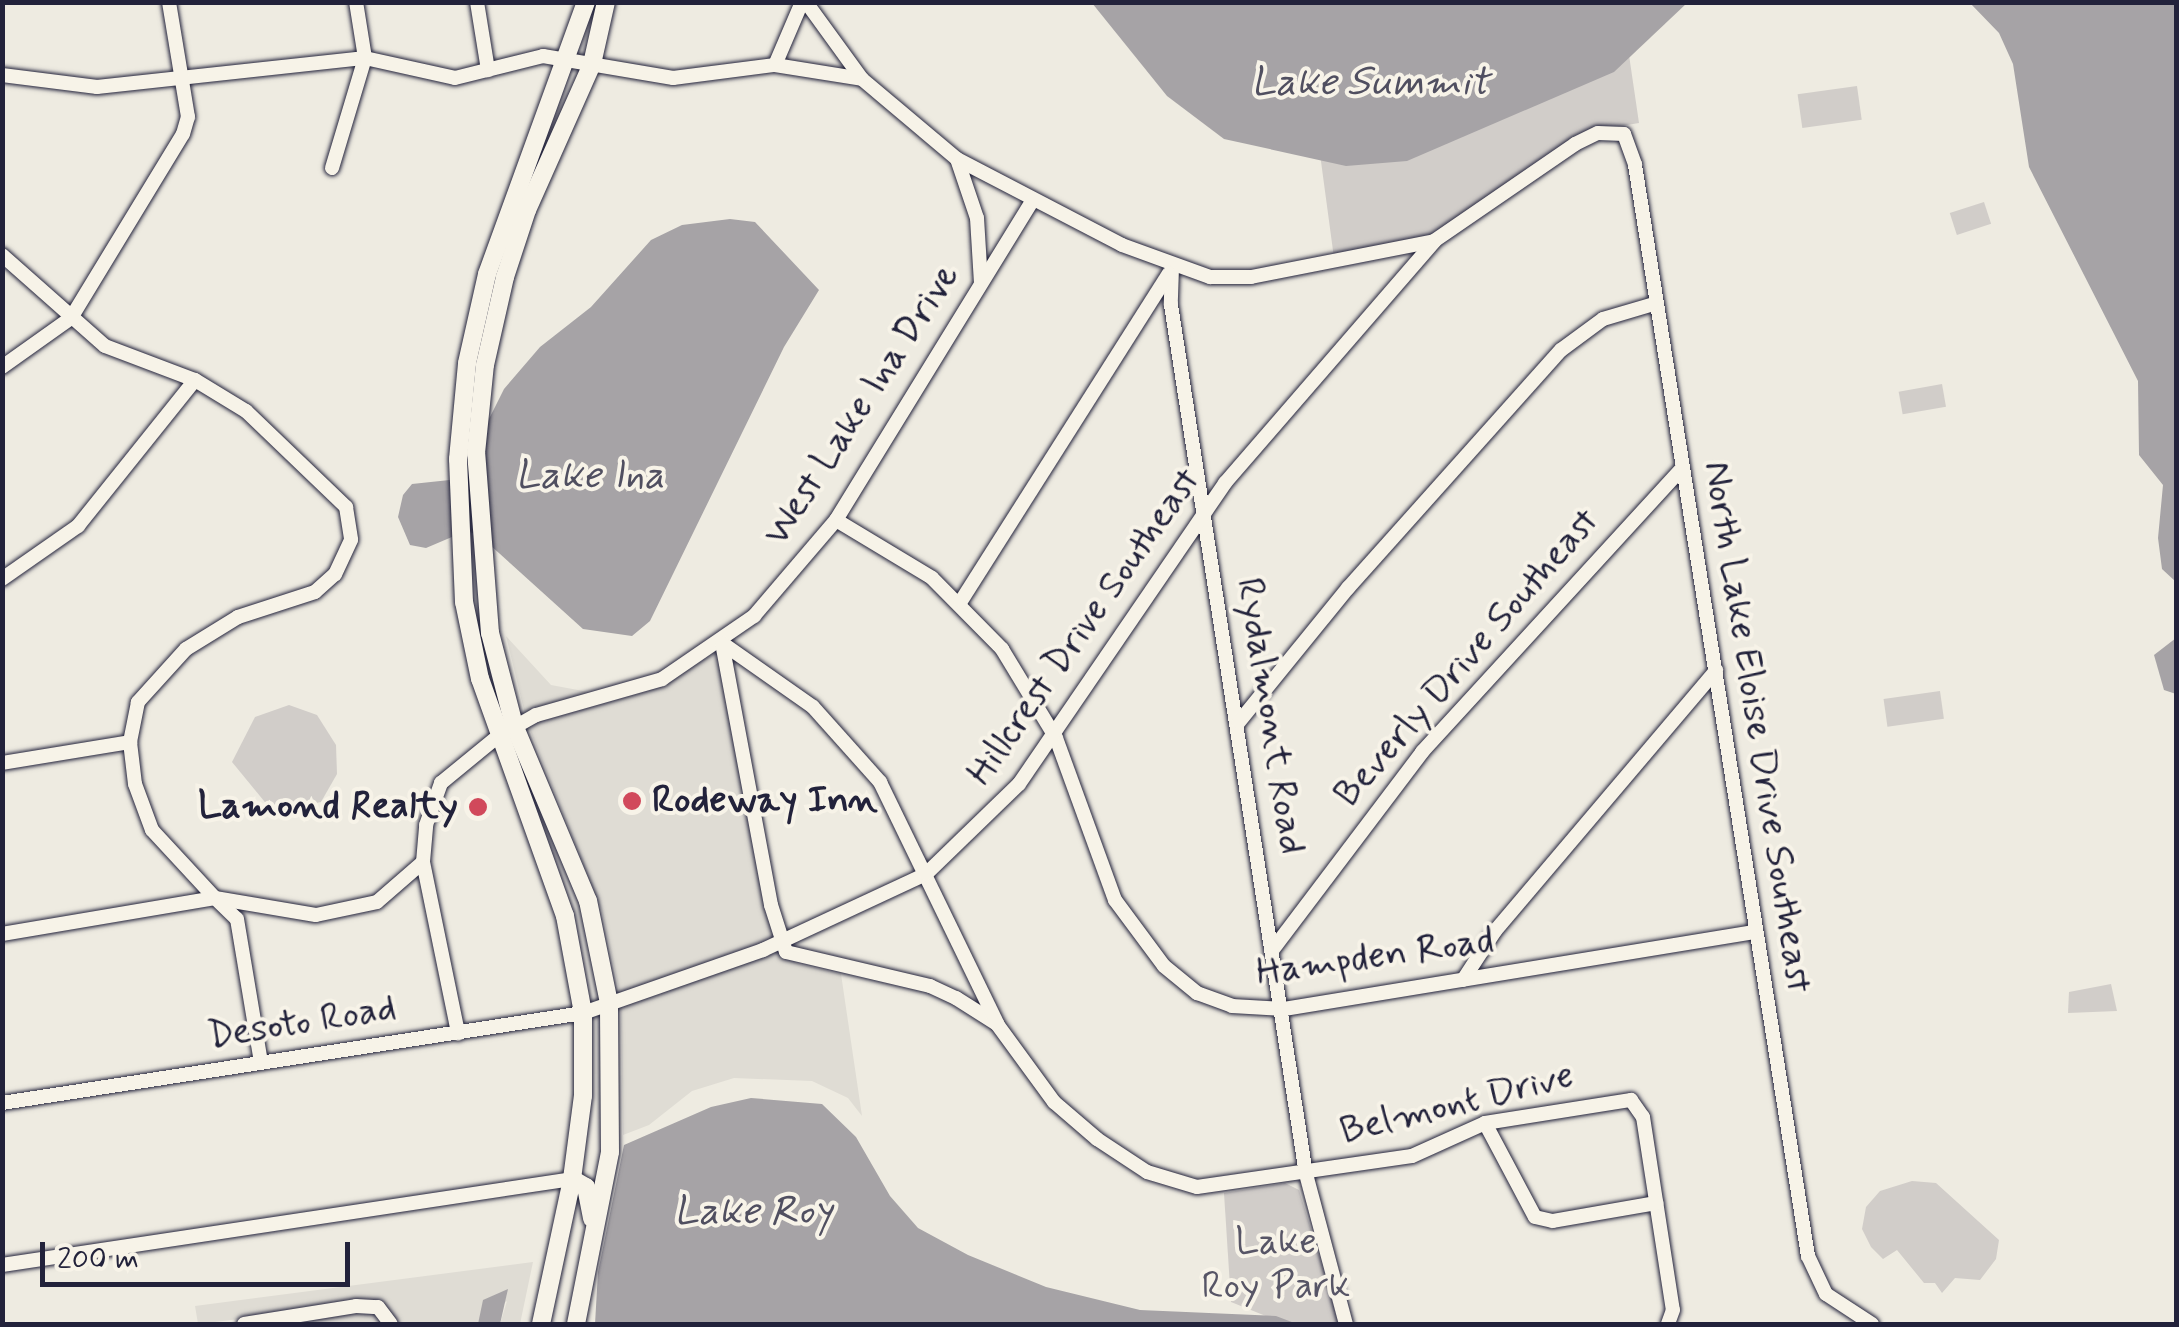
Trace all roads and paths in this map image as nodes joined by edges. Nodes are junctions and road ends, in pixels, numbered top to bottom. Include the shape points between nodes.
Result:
1 (169, 2) edge
2 (356, 2) edge
3 (476, 2) edge
4 (586, 2) edge
5 (606, 2) edge
6 (804, 2) edge
7 (365, 58) junction
8 (570, 61) junction
9 (592, 64) junction
10 (775, 65) junction
11 (488, 70) junction
12 (2, 74) edge
13 (182, 79) junction
14 (862, 79) junction
15 (957, 158) junction
16 (332, 168) dead end
17 (1032, 201) junction
18 (1434, 242) junction
19 (2, 255) edge
20 (1172, 268) junction
21 (982, 284) junction
22 (1657, 303) junction
23 (71, 318) junction
24 (476, 364) junction
25 (2, 367) edge
26 (195, 380) junction
27 (1684, 468) junction
28 (1204, 512) junction
29 (836, 520) junction
30 (2, 579) edge
31 (961, 601) junction
32 (722, 643) junction
33 (1716, 670) junction
34 (1238, 722) junction
35 (514, 725) junction
36 (497, 737) junction
37 (1056, 738) junction
38 (130, 742) junction
39 (2, 762) edge
40 (424, 862) junction
41 (926, 874) junction
42 (215, 898) junction
43 (1756, 932) junction
44 (2, 934) edge
45 (780, 942) junction
46 (1274, 948) junction
47 (1463, 980) junction
48 (609, 1003) junction
49 (1284, 1009) junction
50 (583, 1013) junction
51 (997, 1024) junction
52 (458, 1033) junction
53 (260, 1062) junction
54 (2, 1103) edge
55 (1485, 1123) junction
56 (1306, 1174) junction
57 (572, 1178) junction
58 (1656, 1203) junction
59 (592, 1253) junction
60 (2, 1265) edge
61 (244, 1324) edge
62 (391, 1324) edge
63 (541, 1324) edge
64 (576, 1324) edge
65 (1346, 1324) edge
66 (1668, 1324) edge
67 (1872, 1324) edge

1 - 13 street
2 - 7 street
3 - 11 street
4 - 8 main road
5 - 9 main road
6 - 10 street
6 - 14 street
7 - 11 street via 455,78
7 - 13 street
7 - 16 street
8 - 9 street
8 - 11 street via 534,57
8 - 24 main road via 492,257
9 - 10 street via 686,78
9 - 24 main road via 527,210
10 - 14 street
12 - 13 street via 75,87
13 - 23 street via 183,134
14 - 15 street
15 - 17 street
15 - 21 street via 977,218
17 - 20 street
17 - 21 street, West Lake Ina Drive
18 - 20 street via 1251,278
18 - 22 street, North Lake Eloise Drive Southeast via 1575,144 1598,133 1624,134 1636,165
18 - 28 street, Hillcrest Drive Southeast via 1338,346
19 - 23 street
20 - 28 street, Rydalmont Road via 1171,305
20 - 31 street
21 - 29 street, West Lake Ina Drive
22 - 27 street, North Lake Eloise Drive Southeast
22 - 34 street via 1603,319 1560,350
23 - 25 street
23 - 26 street via 105,346
24 - 35 main road via 484,598
24 - 36 main road via 458,460 464,602
26 - 30 street via 78,526
26 - 38 street via 256,419 338,494 350,522 348,552 315,592 238,616 166,666 138,702
27 - 33 street, North Lake Eloise Drive Southeast
27 - 46 street, Beverly Drive Southeast via 1422,752
28 - 34 street, Rydalmont Road
28 - 37 street, Hillcrest Drive Southeast
29 - 31 street, Hampden Road
29 - 32 street, West Lake Ina Drive
31 - 37 street, Hampden Road via 1008,656
32 - 35 street, West Lake Ina Drive via 647,686
32 - 41 street via 842,735 880,782
32 - 45 street
33 - 43 street, North Lake Eloise Drive Southeast
33 - 47 street via 1495,931
34 - 46 street, Rydalmont Road
35 - 36 street, West Lake Ina Drive
35 - 48 main road via 588,901
36 - 40 street, West Lake Ina Drive via 441,783 426,825
36 - 50 main road via 560,899
37 - 41 street, Hillcrest Drive Southeast via 976,832
37 - 49 street, Hampden Road via 1104,877 1146,944 1197,993 1232,1006
38 - 39 street
38 - 42 street via 135,784 152,830
40 - 42 street via 386,896 349,911 292,914
40 - 52 street, West Lake Ina Drive
41 - 45 street, Hillcrest Drive Southeast
41 - 51 street
42 - 44 street
42 - 53 street via 237,919
43 - 47 street, Hampden Road
43 - 67 street, North Lake Eloise Drive Southeast via 1808,1256 1826,1294
45 - 48 street, Hillcrest Drive Southeast
45 - 51 street via 800,959 930,986
46 - 49 street, Rydalmont Road
47 - 49 street, Hampden Road
48 - 50 street, Desoto Road
48 - 59 main road via 614,1106
49 - 56 street, Rydalmont Road
50 - 52 street, Desoto Road
50 - 57 main road via 583,1096
51 - 56 street, Belmont Drive via 1054,1102 1148,1172 1214,1188
52 - 53 street, Desoto Road
53 - 54 street, Desoto Road
55 - 56 street, Belmont Drive via 1412,1156
55 - 58 street via 1535,1217 1553,1221
55 - 58 street, Belmont Drive via 1631,1100 1643,1117
56 - 65 street, Rydalmont Road
57 - 59 main road via 586,1187 592,1208
57 - 60 street
57 - 63 main road
58 - 66 street, Belmont Drive via 1673,1310
59 - 64 main road
61 - 62 street via 378,1306

